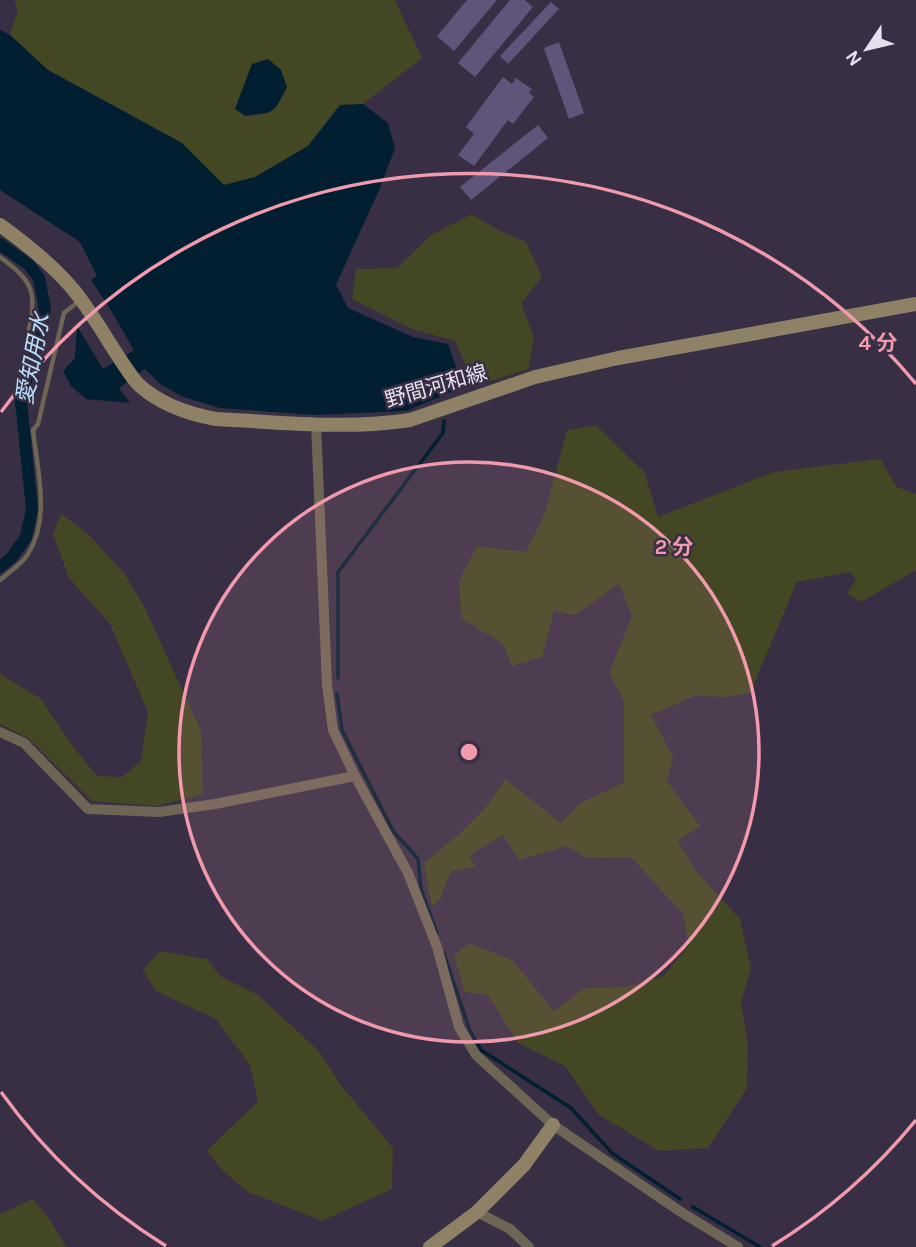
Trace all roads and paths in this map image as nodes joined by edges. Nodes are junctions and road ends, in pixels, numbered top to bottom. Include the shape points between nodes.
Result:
1 (0, 225) edge
2 (0, 257) edge
3 (81, 299) junction
4 (916, 304) edge
5 (29, 329) dead end
6 (316, 424) junction
7 (0, 580) edge
8 (0, 732) edge
9 (355, 776) junction
10 (553, 1125) junction
11 (477, 1212) junction
12 (430, 1247) edge
13 (529, 1247) edge
14 (738, 1247) edge

1 - 3 main road, 野間河和線 via 52,267
2 - 5 lane via 29,284 34,309
3 - 6 main road, 野間河和線 via 138,384 178,410 216,419
3 - 7 lane via 64,313 33,430 41,503 38,533 27,555
4 - 6 main road, 野間河和線 via 535,377 410,420
6 - 9 street via 327,685 333,730
8 - 9 street via 24,743 88,809 159,812
9 - 10 street via 408,873 437,947 459,1027 476,1055
10 - 11 main road via 524,1165
10 - 14 street
11 - 12 main road
11 - 13 street via 510,1229

